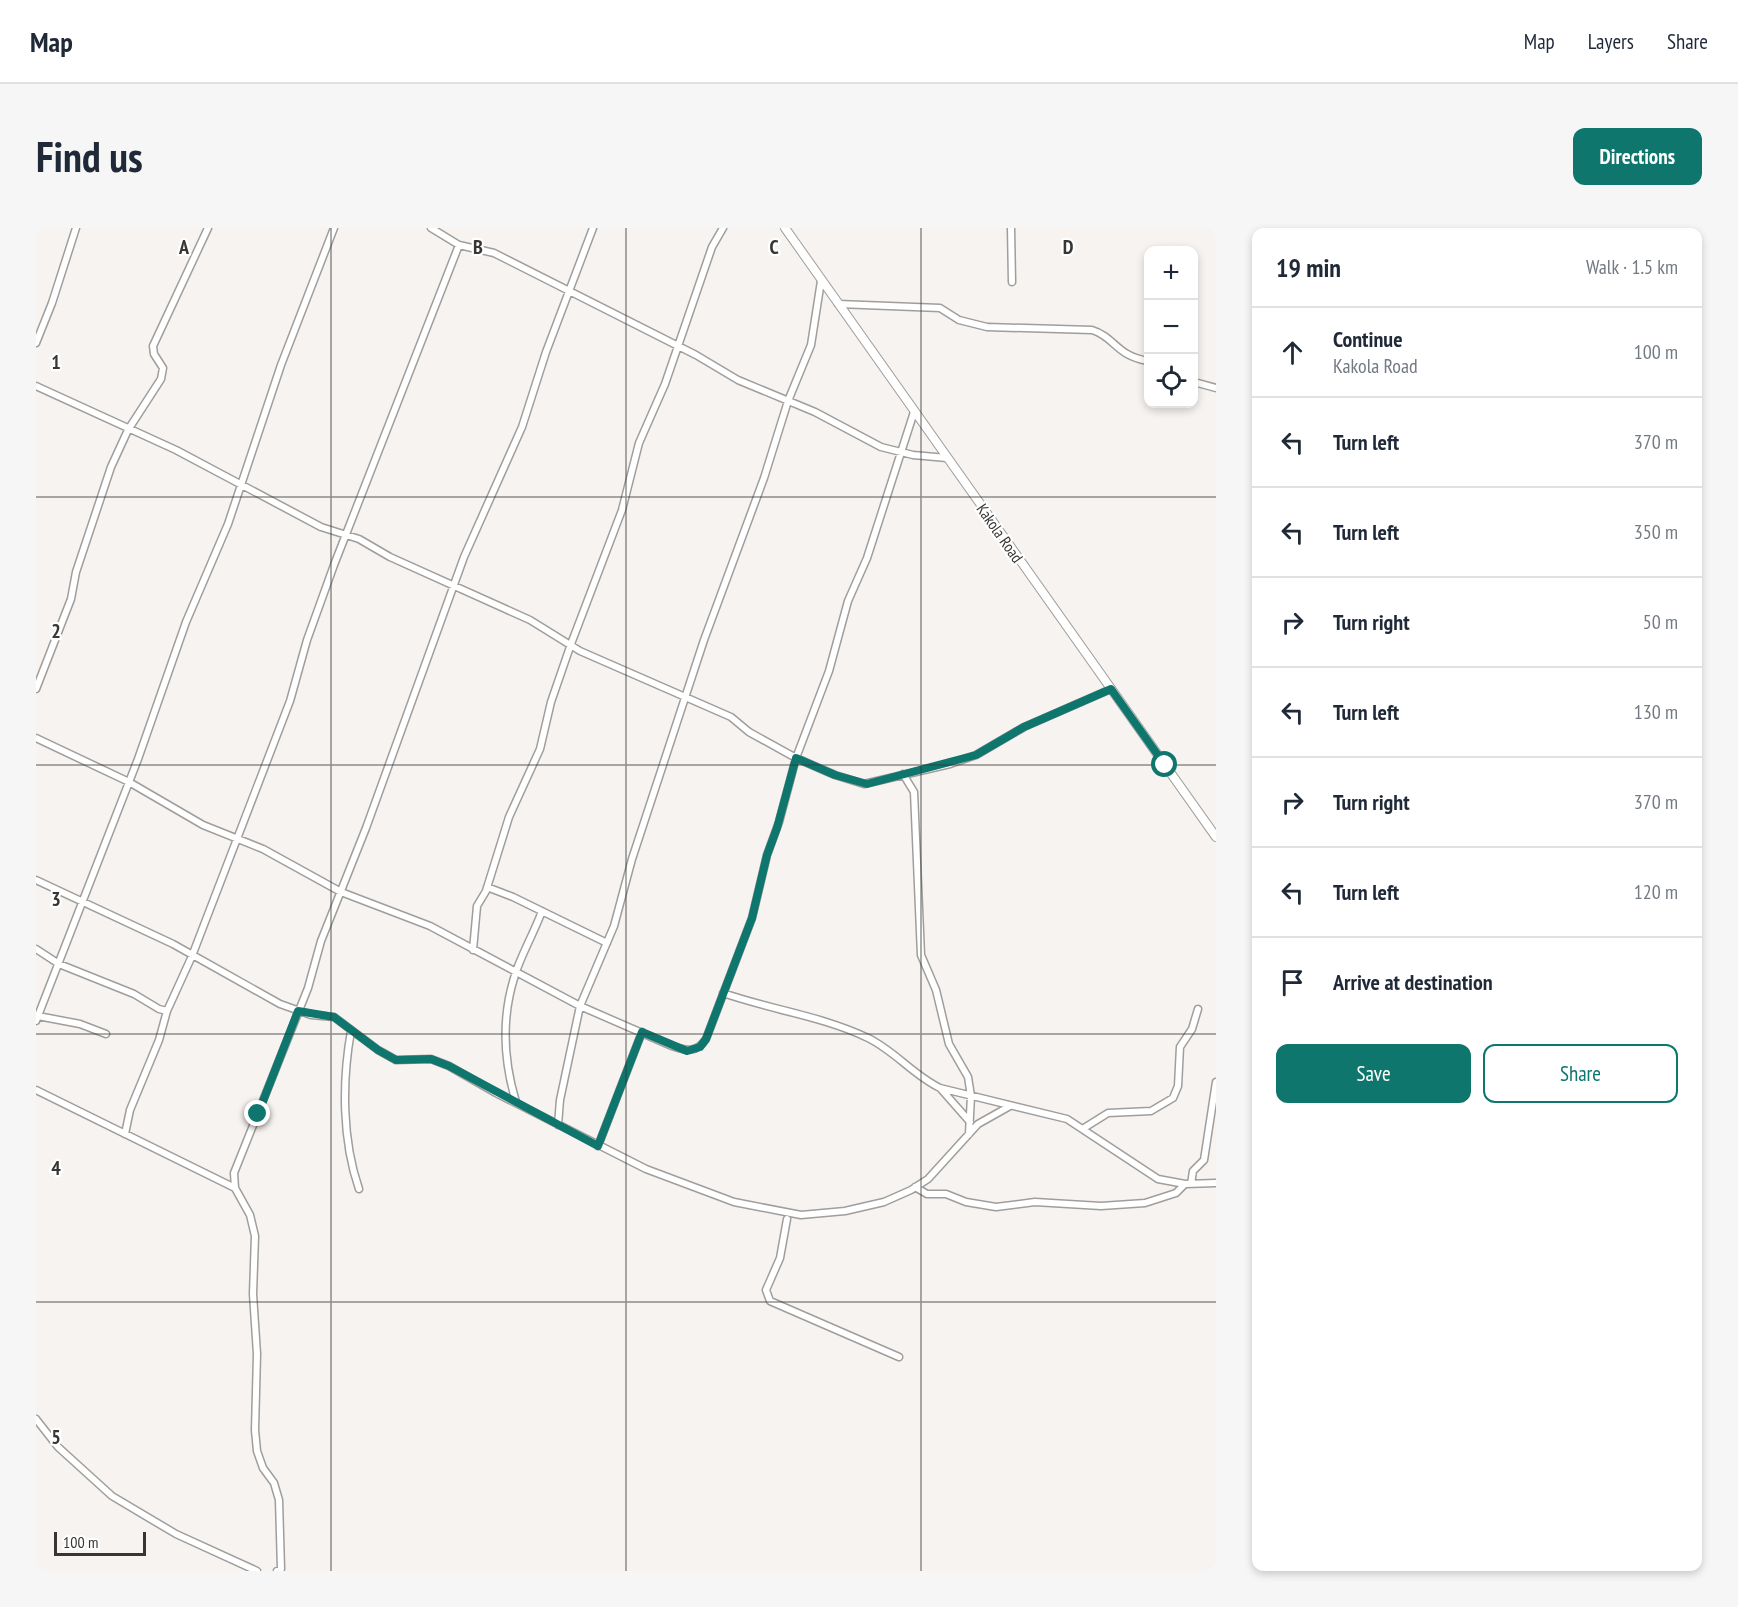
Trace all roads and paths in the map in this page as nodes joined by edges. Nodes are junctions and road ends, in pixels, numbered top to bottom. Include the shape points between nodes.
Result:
1 (76, 228) edge
2 (208, 228) edge
3 (334, 228) edge
4 (431, 228) edge
5 (593, 228) edge
6 (723, 228) edge
7 (785, 228) edge
8 (1011, 228) edge
9 (459, 245) junction
10 (821, 282) junction
11 (1012, 282) dead end
12 (568, 290) junction
13 (838, 304) junction
14 (36, 343) edge
15 (676, 345) junction
16 (1144, 360) edge
17 (1198, 383) edge
18 (36, 386) edge
19 (1216, 388) edge
20 (788, 400) junction
21 (914, 412) junction
22 (128, 430) junction
23 (898, 452) junction
24 (947, 458) junction
25 (240, 483) junction
26 (346, 534) junction
27 (455, 587) junction
28 (571, 644) junction
29 (36, 689) edge
30 (1111, 689) junction
31 (687, 698) junction
32 (36, 738) edge
33 (796, 758) junction
34 (903, 774) junction
35 (129, 782) junction
36 (1216, 837) edge
37 (236, 838) junction
38 (36, 880) edge
39 (487, 887) junction
40 (341, 892) junction
41 (82, 904) junction
42 (542, 911) junction
43 (607, 943) junction
44 (36, 949) edge
45 (473, 950) junction
46 (192, 956) junction
47 (59, 964) junction
48 (515, 973) junction
49 (723, 993) junction
50 (580, 1006) junction
51 (1198, 1009) dead end
52 (168, 1011) junction
53 (298, 1011) junction
54 (37, 1019) edge
55 (351, 1030) junction
56 (642, 1032) junction
57 (106, 1034) dead end
58 (1216, 1082) edge
59 (940, 1088) junction
60 (36, 1090) edge
61 (971, 1096) junction
62 (516, 1102) junction
63 (1010, 1106) junction
64 (970, 1122) junction
65 (558, 1125) junction
66 (1084, 1128) junction
67 (125, 1134) junction
68 (969, 1134) junction
69 (598, 1146) junction
70 (1216, 1183) edge
71 (1188, 1184) junction
72 (915, 1187) junction
73 (235, 1188) junction
74 (359, 1189) dead end
75 (787, 1219) dead end
76 (899, 1357) dead end
77 (36, 1419) edge
78 (257, 1571) edge
79 (278, 1571) edge

1 - 14 street
2 - 22 street via 153,346 163,368 161,379
3 - 25 street
4 - 9 street
5 - 12 street
6 - 15 street via 712,247
7 - 10 main road, Kakola Road
8 - 11 street
9 - 12 street via 494,253
9 - 26 street
10 - 13 main road, Kakola Road
10 - 20 street via 811,345
12 - 15 street
12 - 27 street via 522,427 464,557
13 - 16 street via 940,308 959,320 987,327 1092,330 1128,356
13 - 21 main road, Kakola Road
15 - 20 street via 738,380
15 - 28 street via 639,443 614,532
17 - 19 street
18 - 22 street
20 - 23 street
20 - 31 street
21 - 23 street
21 - 24 main road, Kakola Road
22 - 25 street
22 - 29 street via 111,467 76,572 71,599
23 - 24 street
23 - 33 street via 867,558 850,596 829,671
24 - 30 main road, Kakola Road
25 - 26 street via 321,527
25 - 35 street via 228,524 167,671
26 - 27 street
26 - 37 street via 307,640 290,701
27 - 28 street via 530,620
27 - 40 street
28 - 31 street
28 - 39 street via 540,748 509,817
30 - 34 street via 1024,727 976,755
30 - 36 main road, Kakola Road
31 - 33 street via 731,717 749,732
31 - 43 street
32 - 35 street
33 - 34 street via 864,784
33 - 49 street via 752,918
34 - 61 street via 914,792 921,955 936,990 949,1044 968,1077
35 - 37 street via 203,825
35 - 41 street
37 - 40 street
37 - 46 street
38 - 41 street
39 - 42 street
39 - 45 street via 475,912
40 - 45 street via 430,926
40 - 53 street
41 - 46 street via 123,919
41 - 47 street
42 - 43 street
42 - 48 street
43 - 50 street
44 - 47 street
45 - 48 street
46 - 52 street
46 - 53 street
47 - 52 street
47 - 54 street
48 - 50 street
48 - 62 street via 507,1011 505,1052
49 - 56 street via 706,1039 697,1049 681,1049
49 - 59 street via 807,1014 869,1039
50 - 56 street
50 - 65 street
51 - 66 street via 1192,1029 1180,1047 1178,1086 1173,1098 1151,1111 1108,1113
52 - 67 street via 130,1110
53 - 55 street via 334,1017
53 - 73 street via 238,1162 233,1178
54 - 57 street via 80,1024
55 - 62 street via 396,1060 437,1061
55 - 74 street via 345,1076 352,1166
56 - 69 street
58 - 71 street via 1204,1160 1193,1171
59 - 61 street
59 - 64 street
60 - 67 street
61 - 63 street
61 - 64 street
62 - 65 street
63 - 66 street via 1053,1114
63 - 68 street via 986,1118
64 - 68 street
65 - 69 street
66 - 71 street via 1158,1179
67 - 73 street
68 - 72 street via 928,1179
69 - 72 street via 734,1202 801,1215 846,1211 884,1202
70 - 71 street
71 - 72 street via 1155,1201 1101,1206 1035,1202 996,1207 946,1194 927,1194
73 - 79 street via 250,1215 255,1236 255,1430 257,1451 279,1500
75 - 76 street via 780,1258 766,1290 770,1301
77 - 78 street via 58,1447 112,1496 176,1534

